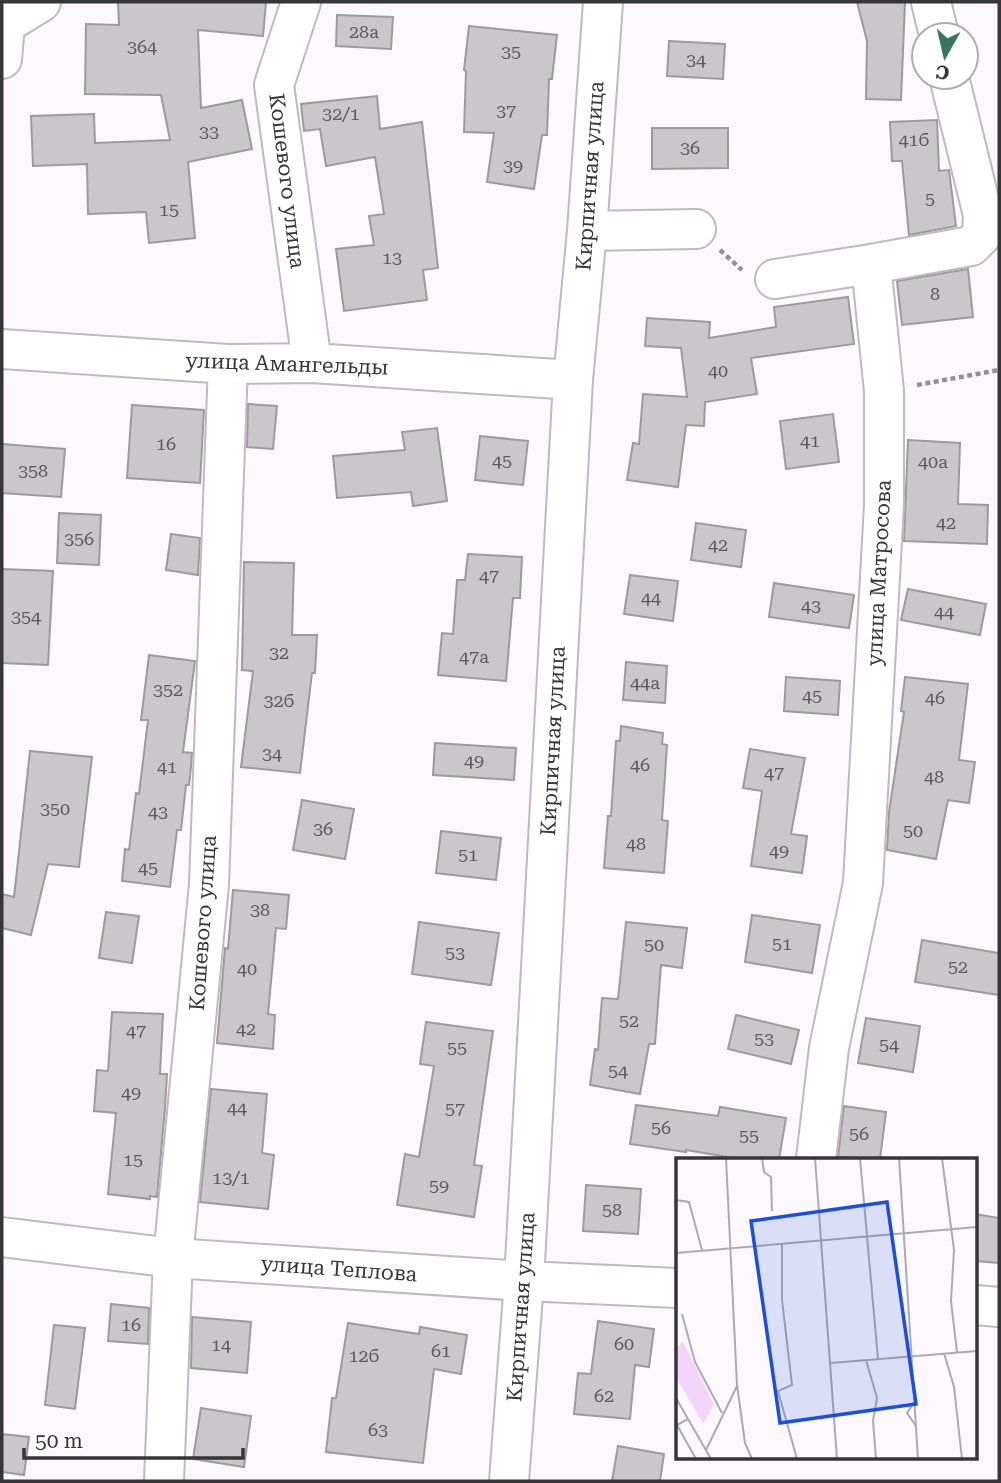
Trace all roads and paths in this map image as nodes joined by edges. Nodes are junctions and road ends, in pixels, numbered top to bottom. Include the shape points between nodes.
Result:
1 (41, 2) edge
2 (301, 2) edge
3 (603, 2) edge
4 (931, 2) edge
5 (936, 21) edge
6 (4, 28) edge
7 (952, 91) edge
8 (696, 229) joint
9 (587, 231) junction
10 (870, 264) junction
11 (775, 279) joint
12 (2, 349) edge
13 (312, 363) junction
14 (228, 364) junction
15 (999, 370) edge
16 (573, 380) junction
17 (884, 391) junction
18 (816, 1158) edge
19 (2, 1237) edge
20 (173, 1258) junction
21 (524, 1281) junction
22 (676, 1288) edge
23 (976, 1305) edge
24 (999, 1307) edge
25 (164, 1481) edge
26 (509, 1481) edge

1 - 6 street
2 - 13 street, Кошевого улица via 274,85
3 - 9 street, Кирпичная улица
4 - 5 street
7 - 10 street via 983,215 982,235 971,246
8 - 9 street
8 - 11 path via 746,273
9 - 16 street, Кирпичная улица
10 - 11 street
10 - 17 street, улица Матросова
12 - 14 street, улица Амангельды
13 - 14 street, улица Амангельды
13 - 16 street, улица Амангельды
14 - 20 street, Кошевого улица via 209,884
15 - 17 path
16 - 21 street, Кирпичная улица
17 - 18 street, улица Матросова via 884,505 863,883 829,1048
19 - 20 street, улица Теплова
20 - 21 street, улица Теплова
20 - 25 street, Кошевого улица
21 - 22 street, улица Теплова
21 - 26 street, Кирпичная улица
23 - 24 street

